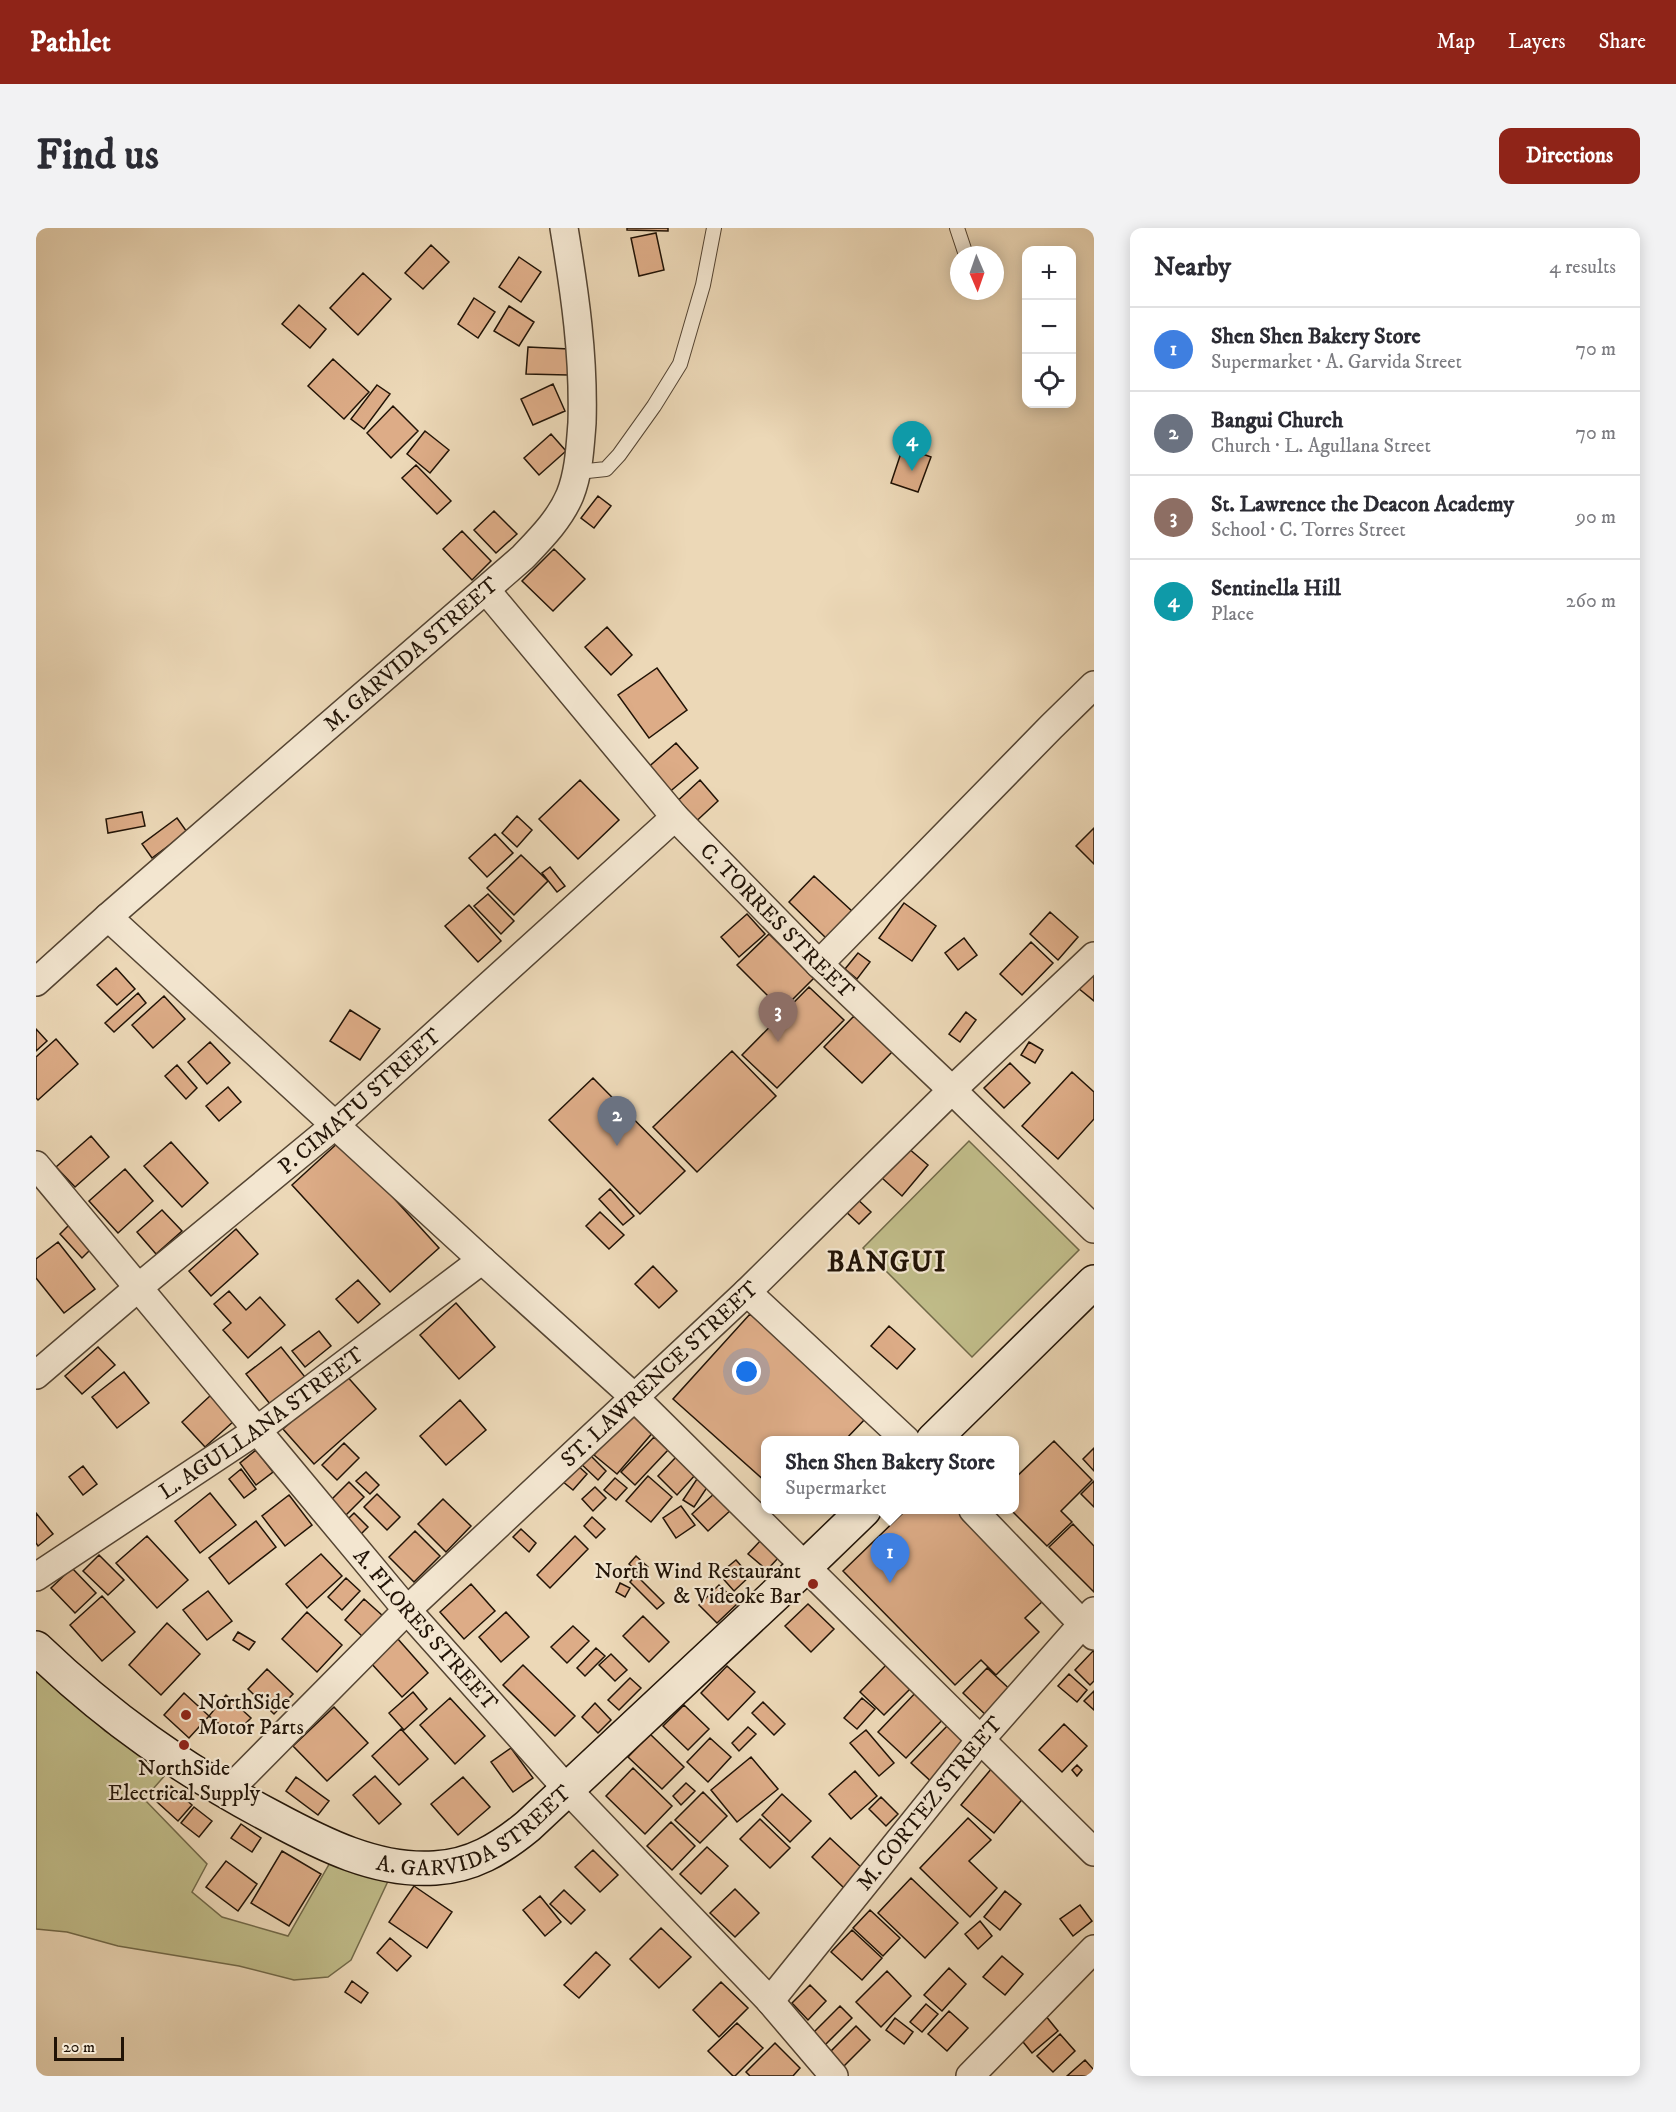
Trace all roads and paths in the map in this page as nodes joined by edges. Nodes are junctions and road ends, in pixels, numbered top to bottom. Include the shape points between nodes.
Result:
1 (564, 228) edge
2 (714, 228) edge
3 (957, 228) edge
4 (963, 246) edge
5 (578, 472) junction
6 (486, 590) junction
7 (1094, 685) edge
8 (675, 817) junction
9 (108, 917) junction
10 (1094, 956) edge
11 (819, 964) junction
12 (36, 982) edge
13 (952, 1090) junction
14 (334, 1126) junction
15 (36, 1165) edge
16 (1094, 1229) edge
17 (482, 1260) junction
18 (1094, 1282) edge
19 (139, 1287) junction
20 (747, 1292) junction
21 (36, 1375) edge
22 (634, 1396) junction
23 (256, 1431) junction
24 (902, 1436) edge
25 (937, 1436) edge
26 (859, 1514) edge
27 (978, 1514) edge
28 (806, 1566) junction
29 (36, 1577) edge
30 (407, 1610) junction
31 (1090, 1624) edge
32 (36, 1648) edge
33 (981, 1739) junction
34 (568, 1790) junction
35 (226, 1793) junction
36 (1094, 1851) edge
37 (1094, 1949) edge
38 (770, 2001) junction
39 (834, 2076) edge
40 (970, 2076) edge

1 - 5 street, M. GARVIDA STREET via 578,313 583,382
2 - 5 lane via 703,285 680,363 654,406 606,469
3 - 4 lane
5 - 6 street, M. GARVIDA STREET via 552,525
6 - 8 street, C. TORRES STREET
6 - 9 street, M. GARVIDA STREET
7 - 11 street
8 - 11 street, C. TORRES STREET
8 - 14 street, P. CIMATU STREET
9 - 12 street, M. GARVIDA STREET
9 - 14 street
10 - 13 street, ST. LAWRENCE STREET
11 - 13 street, C. TORRES STREET
13 - 16 street, C. TORRES STREET
13 - 20 street, ST. LAWRENCE STREET
14 - 17 street
14 - 19 street, P. CIMATU STREET
15 - 19 street, A. FLORES STREET
17 - 22 street
17 - 23 street, L. AGULLANA STREET
18 - 25 main road
19 - 21 street, P. CIMATU STREET
19 - 23 street, A. FLORES STREET
20 - 22 street, ST. LAWRENCE STREET
20 - 24 street
22 - 28 street
22 - 30 street, ST. LAWRENCE STREET
23 - 29 street, L. AGULLANA STREET
23 - 30 street, A. FLORES STREET
26 - 28 main road, A. GARVIDA STREET
27 - 31 street
28 - 33 street
28 - 34 main road, A. GARVIDA STREET
30 - 34 street, A. FLORES STREET
30 - 35 street, ST. LAWRENCE STREET
31 - 33 street, M. CORTEZ STREET
32 - 35 main road, A. GARVIDA STREET via 119,1722
33 - 36 street
33 - 38 street, M. CORTEZ STREET
34 - 35 main road, A. GARVIDA STREET via 506,1844 486,1856 463,1864 414,1869 391,1866 332,1847
34 - 38 street, A. FLORES STREET
37 - 40 street
38 - 39 street, A. FLORES STREET

